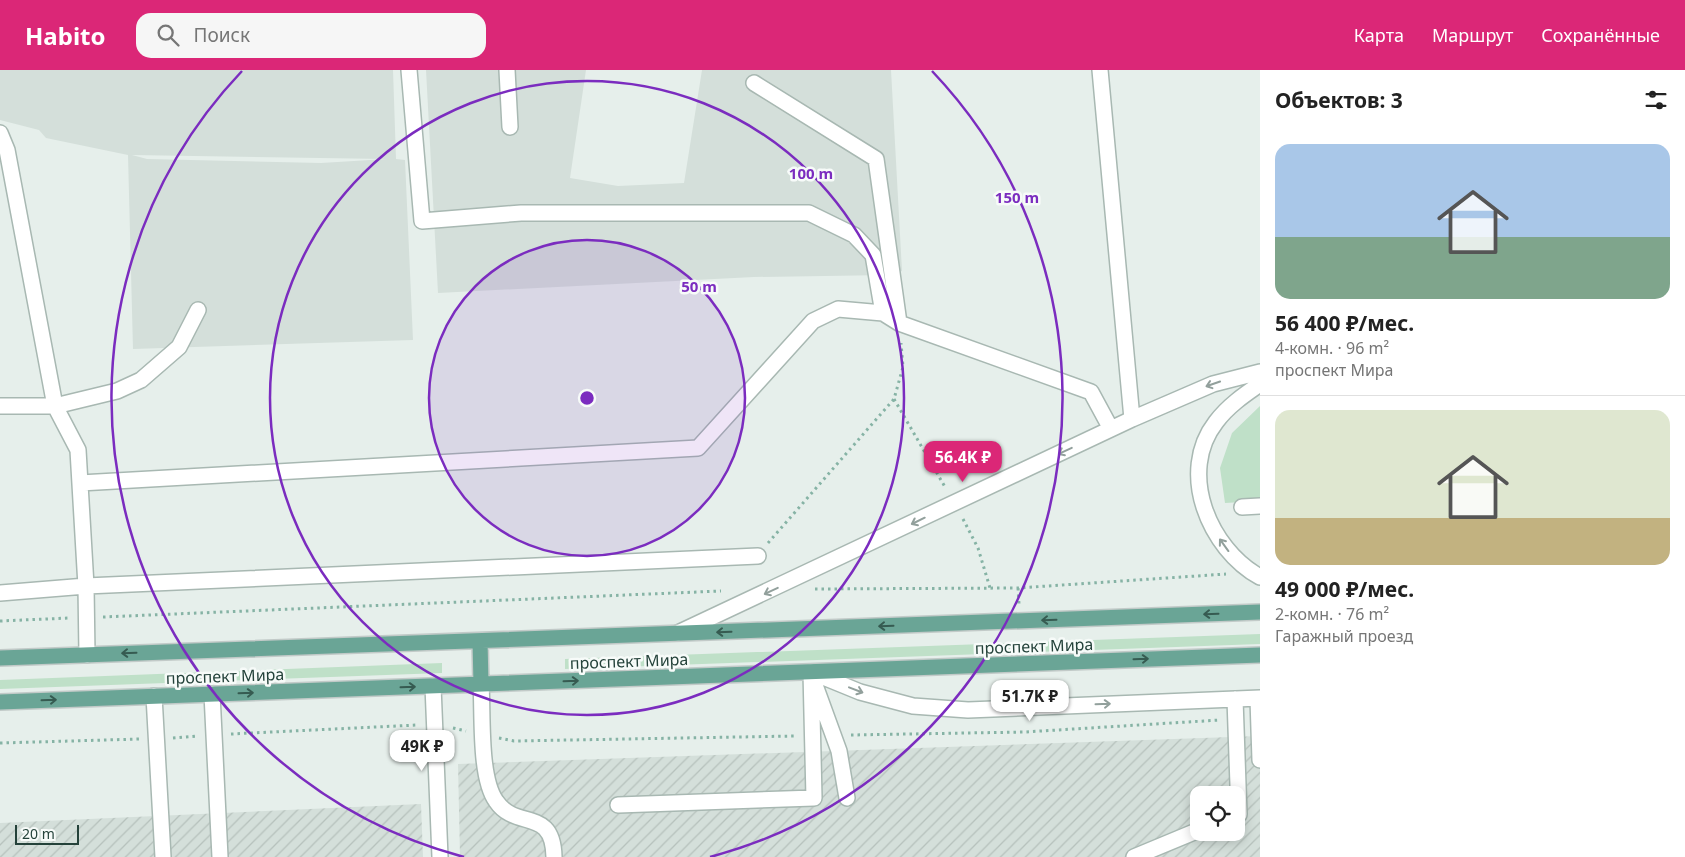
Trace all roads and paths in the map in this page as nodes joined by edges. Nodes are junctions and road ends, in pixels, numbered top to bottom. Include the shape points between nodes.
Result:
1 (409, 70) edge
2 (507, 70) edge
3 (1100, 70) edge
4 (754, 83) dead end
5 (510, 127) dead end
6 (0, 133) edge
7 (3, 148) edge
8 (198, 310) dead end
9 (883, 313) junction
10 (899, 323) junction
11 (1260, 372) edge
12 (1260, 384) edge
13 (0, 406) edge
14 (55, 406) junction
15 (1132, 419) junction
16 (1111, 429) junction
17 (80, 483) junction
18 (1260, 506) edge
19 (1242, 508) dead end
20 (758, 556) joint
21 (1229, 574) dead end
22 (1260, 577) edge
23 (86, 586) junction
24 (1018, 588) junction
25 (813, 589) dead end
26 (724, 591) dead end
27 (0, 593) edge
28 (1019, 604) dead end
29 (1260, 612) edge
30 (102, 617) dead end
31 (76, 618) dead end
32 (0, 621) edge
33 (678, 633) junction
34 (480, 640) junction
35 (88, 655) junction
36 (1260, 655) edge
37 (0, 658) edge
38 (811, 672) junction
39 (481, 684) junction
40 (433, 686) junction
41 (212, 694) junction
42 (154, 696) junction
43 (1235, 699) junction
44 (1259, 699) edge
45 (0, 702) edge
46 (1236, 719) junction
47 (435, 724) junction
48 (484, 734) junction
49 (213, 735) junction
50 (834, 735) junction
51 (812, 736) junction
52 (164, 738) dead end
53 (150, 739) dead end
54 (0, 743) edge
55 (1260, 760) edge
56 (1238, 786) edge
57 (847, 798) dead end
58 (618, 806) dead end
59 (1190, 834) edge
60 (163, 857) edge
61 (220, 857) edge
62 (440, 857) edge
63 (554, 857) edge
64 (1134, 857) edge

1 - 9 street via 422,221 521,213 809,213 854,235 872,255
2 - 5 street
3 - 15 street
4 - 10 street via 876,159
6 - 7 street
7 - 14 street
8 - 14 street via 179,347 141,380 118,391
9 - 10 street
9 - 17 street via 838,309 812,321 698,448
10 - 16 street via 1091,392
10 - 20 path via 903,367 894,399
11 -> 15 street via 1213,384
22 -> 12 street via 1226,550 1212,528 1202,503 1199,476 1203,448 1215,423 1233,404
13 - 14 street
14 - 17 street via 78,450
15 - 16 street
16 -> 33 street
17 - 23 street
18 - 19 street
20 - 23 street
21 - 24 path
23 - 27 street
23 - 35 street
24 - 25 path
24 - 28 path
26 - 30 path
29 -> 33 main road, проспект Мира
31 - 32 path
33 - 34 main road, проспект Мира
34 -> 35 main road, проспект Мира
34 - 39 main road
35 - 37 main road, проспект Мира
38 -> 36 main road, проспект Мира
39 -> 38 main road, проспект Мира
38 -> 43 street via 860,692 913,706 968,710
38 - 50 street
38 - 51 street
39 - 40 main road, проспект Мира
39 - 48 street
41 -> 40 main road, проспект Мира
40 - 47 street
41 - 42 main road, проспект Мира
41 - 49 street
45 -> 42 main road, проспект Мира
42 - 60 street
43 - 44 street
43 - 46 street
44 - 55 street
46 - 50 path via 1025,732
46 - 56 street
47 - 48 path
47 - 49 path
47 - 62 street
48 - 51 path via 514,741
48 - 63 street via 489,788 509,813 539,824 549,832
49 - 52 path
49 - 61 street
50 - 57 street
51 - 58 street via 814,798
53 - 54 path
59 - 64 street

